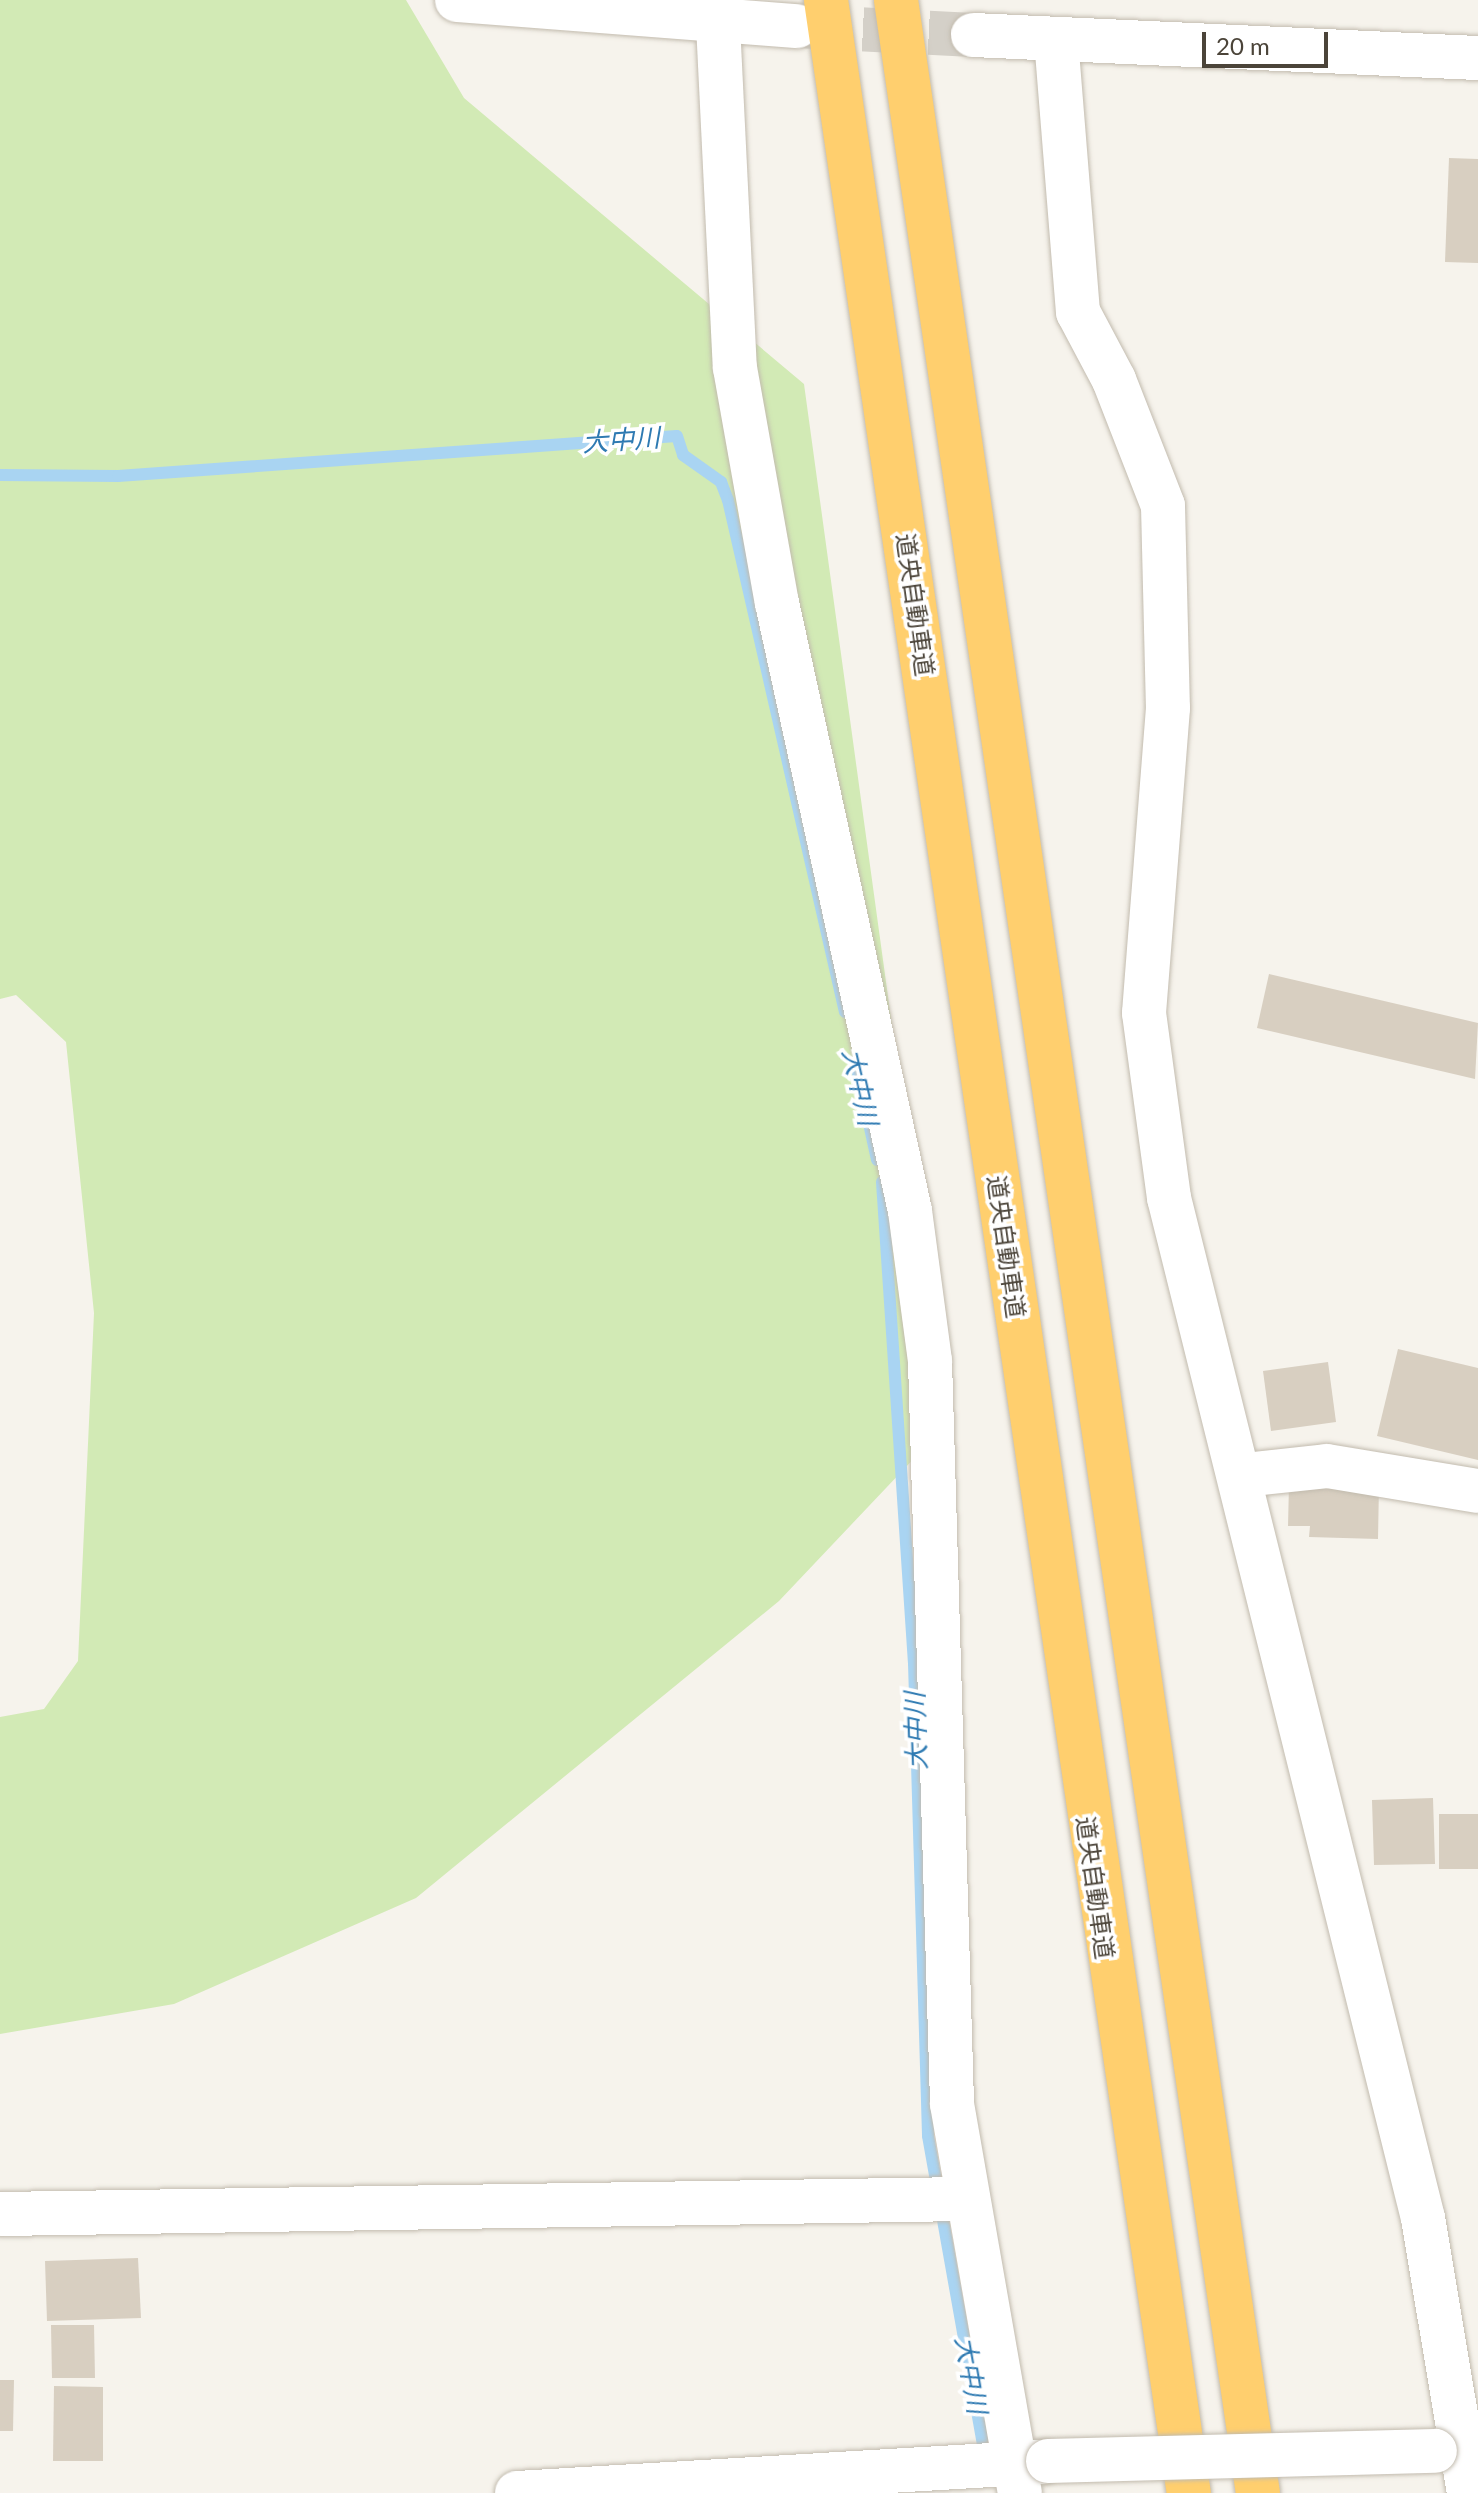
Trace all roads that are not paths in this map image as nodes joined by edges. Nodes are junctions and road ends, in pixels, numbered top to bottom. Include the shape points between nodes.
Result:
1 (457, 0) edge
2 (896, 0) edge
3 (811, 13) edge
4 (718, 24) junction
5 (973, 35) tunnel mouth
6 (1056, 39) junction
7 (1478, 58) edge
8 (1244, 1475) junction
9 (1478, 1491) edge
10 (963, 2199) junction
11 (0, 2214) edge
12 (1462, 2465) edge
13 (1027, 2474) edge
14 (517, 2493) edge
15 (1189, 2493) edge
16 (1258, 2493) edge

1 - 4 street
2 - 16 highway
3 - 4 street
3 - 15 highway, 道央自動車道 via 962,915 1108,1979
4 - 10 street via 735,368 777,603 910,1211 930,1361 952,2104
5 - 6 street
6 - 7 street
6 - 8 street via 1078,312 1114,380 1163,506 1168,708 1144,1013 1169,1198
8 - 9 street via 1327,1466
8 - 12 street via 1423,2218
10 - 11 street
10 - 13 street
12 - 13 street, bridge
13 - 14 street

